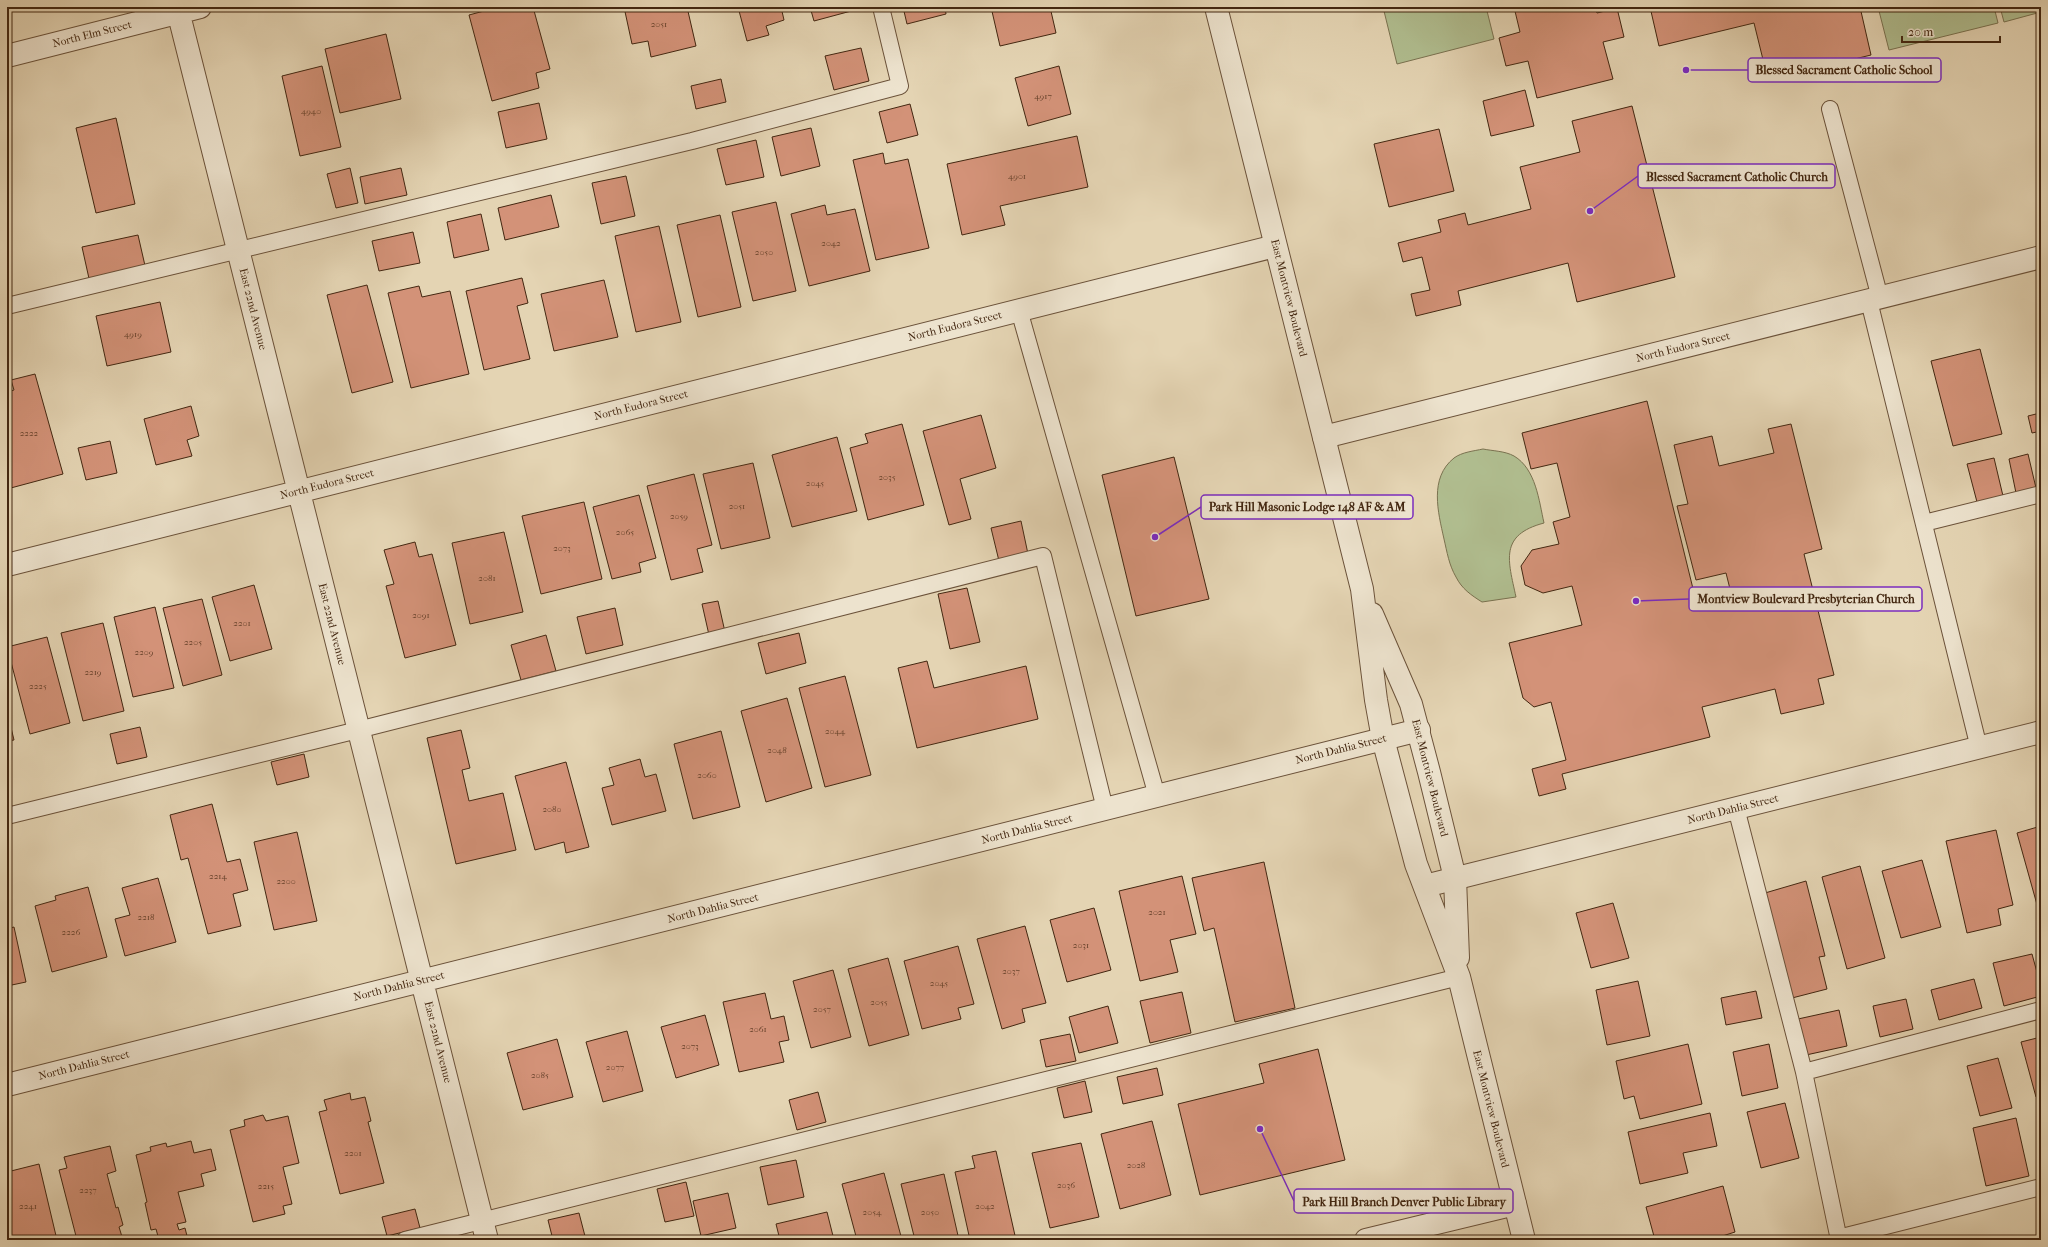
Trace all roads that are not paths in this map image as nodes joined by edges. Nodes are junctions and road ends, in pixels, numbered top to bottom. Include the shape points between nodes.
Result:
1 (200, 7) edge
2 (881, 7) edge
3 (1216, 7) edge
4 (178, 10) edge
5 (7, 56) edge
6 (1830, 108) dead end
7 (1275, 246) junction
8 (238, 251) junction
9 (2041, 258) edge
10 (1875, 299) junction
11 (7, 306) edge
12 (1019, 310) junction
13 (1324, 437) junction
14 (299, 491) junction
15 (2041, 494) edge
16 (1924, 523) junction
17 (7, 565) edge
18 (1362, 589) junction
19 (358, 730) junction
20 (1419, 730) junction
21 (2041, 732) edge
22 (1383, 739) junction
23 (1979, 748) junction
24 (1157, 796) junction
25 (1736, 808) junction
26 (1105, 809) junction
27 (7, 816) edge
28 (1455, 878) junction
29 (1425, 886) junction
30 (1459, 977) junction
31 (422, 980) junction
32 (2041, 1010) edge
33 (1804, 1072) junction
34 (7, 1085) edge
35 (2041, 1187) edge
36 (1515, 1204) junction
37 (484, 1231) edge
38 (1839, 1239) edge
39 (405, 1240) edge
40 (1366, 1240) edge
41 (1524, 1240) edge

1 - 4 street, North Elm Street
2 - 8 lane via 900,86 685,142
3 - 7 street, East Montview Boulevard
4 - 5 street, North Elm Street
4 - 8 street, East 22nd Avenue
6 - 10 lane
7 - 12 street, North Eudora Street
7 - 13 street, East Montview Boulevard
8 - 11 lane
8 - 14 street, East 22nd Avenue
9 - 10 street, North Eudora Street
10 - 13 street, North Eudora Street
10 - 16 lane
12 - 14 street, North Eudora Street
12 - 24 lane
13 - 18 street, East Montview Boulevard
14 - 17 street, North Eudora Street
14 - 19 street, East 22nd Avenue
15 - 16 lane
16 - 23 lane
18 - 20 street, East Montview Boulevard via 1411,704
18 - 22 street, East Montview Boulevard
19 - 26 lane via 1044,556
19 - 27 lane
19 - 31 street, East 22nd Avenue
20 - 22 street, North Dahlia Street
20 - 28 street, East Montview Boulevard
21 - 23 street, North Dahlia Street
22 - 24 street, North Dahlia Street
22 - 29 street, East Montview Boulevard
23 - 25 street, North Dahlia Street
24 - 26 street, North Dahlia Street
25 - 28 street, North Dahlia Street
25 - 33 lane
26 - 31 street, North Dahlia Street
28 - 29 street, North Dahlia Street
28 - 30 street, East Montview Boulevard
29 - 30 street, East Montview Boulevard
30 - 36 street, East Montview Boulevard
30 - 37 lane
31 - 34 street, North Dahlia Street
31 - 37 street, East 22nd Avenue
32 - 33 lane
33 - 38 lane
35 - 38 lane
36 - 40 street
36 - 41 street, East Montview Boulevard
37 - 39 lane

